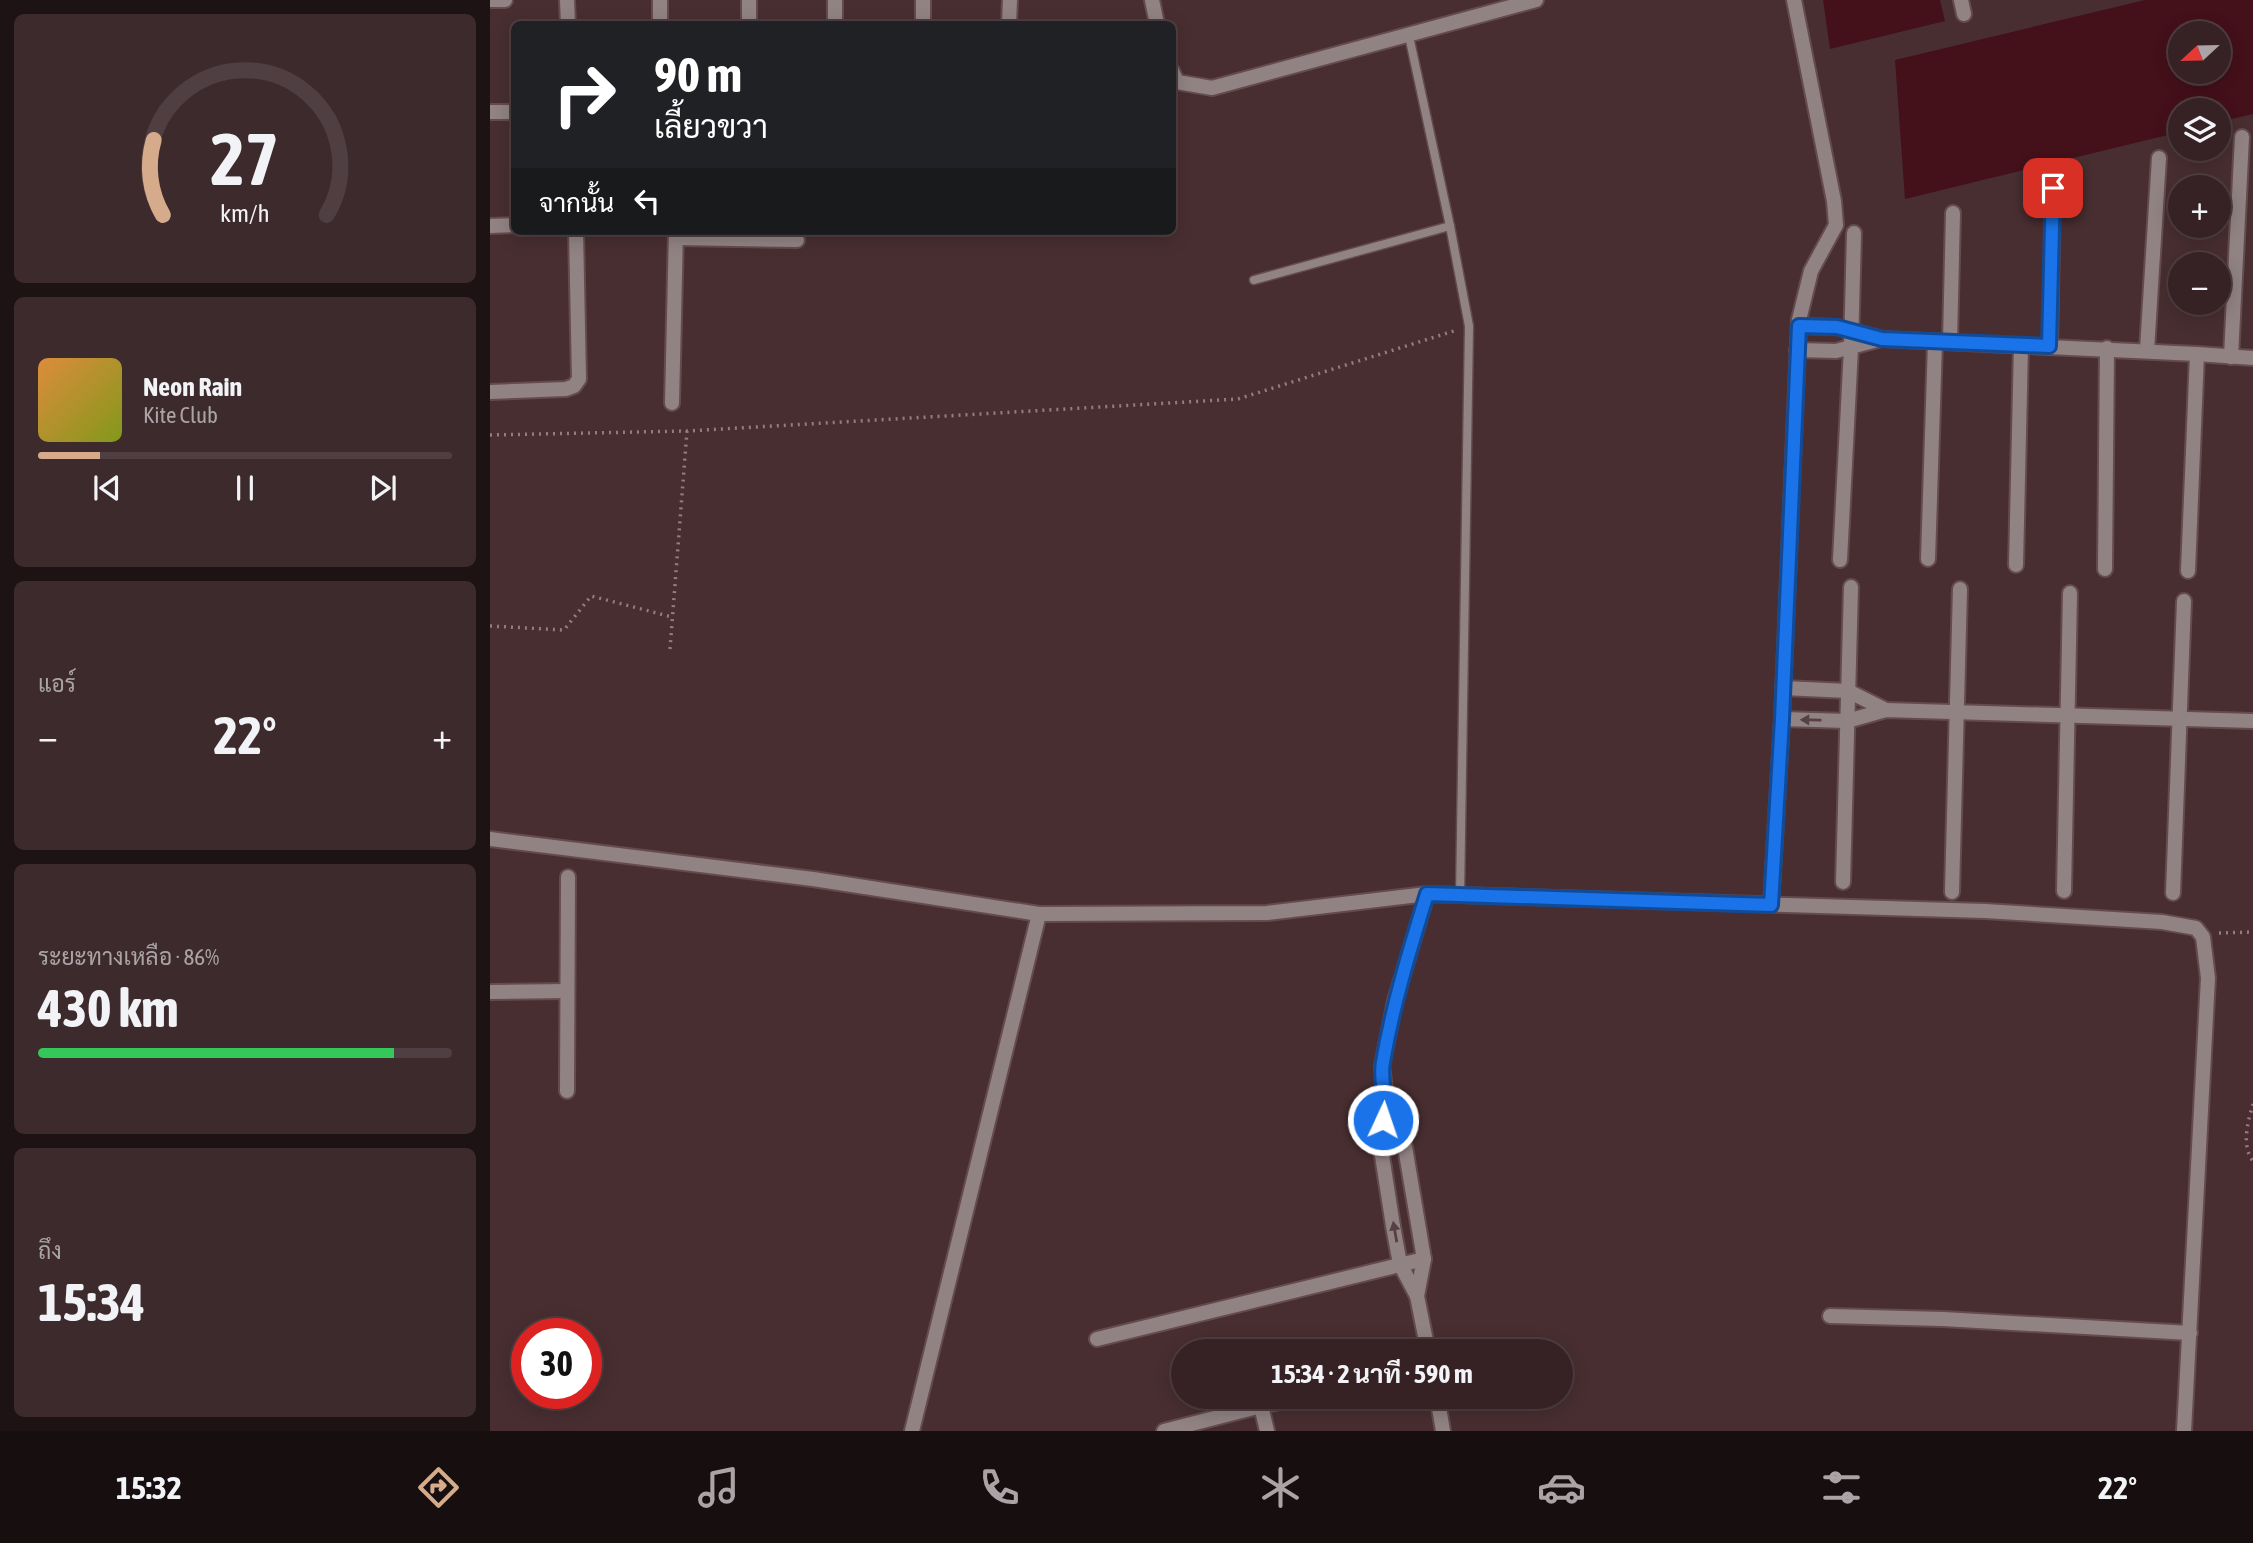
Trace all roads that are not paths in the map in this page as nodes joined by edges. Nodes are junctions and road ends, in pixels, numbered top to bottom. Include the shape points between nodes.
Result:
1 (505, 0) edge
2 (567, 0) edge
3 (660, 0) edge
4 (749, 0) edge
5 (835, 0) edge
6 (923, 0) edge
7 (1010, 0) edge
8 (1152, 0) edge
9 (1536, 0) edge
10 (1794, 0) edge
11 (490, 1) edge
12 (568, 21) edge
13 (660, 21) edge
14 (750, 21) edge
15 (835, 21) edge
16 (923, 21) edge
17 (1009, 21) edge
18 (1156, 21) edge
19 (1409, 36) junction
20 (1176, 80) edge
21 (490, 112) edge
22 (511, 112) edge
23 (2242, 137) dead end
24 (2159, 158) dead end
25 (2247, 165) edge
26 (2053, 188) dead end
27 (1953, 213) dead end
28 (511, 225) edge
29 (490, 226) edge
30 (1450, 226) junction
31 (1854, 233) dead end
32 (576, 235) edge
33 (676, 235) edge
34 (696, 235) edge
35 (797, 240) dead end
36 (2238, 250) junction
37 (2253, 251) edge
38 (1254, 280) dead end
39 (1799, 326) junction
40 (1852, 330) junction
41 (1882, 339) junction
42 (1942, 342) junction
43 (2021, 345) junction
44 (2049, 346) junction
45 (1851, 348) junction
46 (2107, 348) junction
47 (1797, 350) junction
48 (2147, 350) junction
49 (2197, 354) junction
50 (2231, 357) junction
51 (2253, 358) edge
52 (490, 392) edge
53 (672, 403) dead end
54 (1928, 558) dead end
55 (1840, 559) dead end
56 (2016, 565) dead end
57 (2105, 569) dead end
58 (2188, 571) dead end
59 (1851, 587) dead end
60 (1960, 589) dead end
61 (2070, 593) dead end
62 (2184, 601) dead end
63 (1783, 688) junction
64 (1848, 691) junction
65 (1886, 710) junction
66 (1955, 713) junction
67 (2067, 717) junction
68 (1782, 719) junction
69 (2180, 720) junction
70 (1847, 721) junction
71 (2253, 721) edge
72 (490, 839) edge
73 (568, 877) dead end
74 (1843, 882) dead end
75 (2064, 891) dead end
76 (1952, 892) dead end
77 (2173, 893) dead end
78 (1427, 894) junction
79 (1460, 897) junction
80 (1771, 905) junction
81 (1039, 914) junction
82 (567, 991) junction
83 (490, 992) edge
84 (567, 1091) dead end
85 (1387, 1105) junction
86 (1424, 1259) junction
87 (1400, 1264) junction
88 (1417, 1296) junction
89 (1830, 1316) dead end
90 (2190, 1333) junction
91 (1097, 1339) dead end
92 (1426, 1339) edge
93 (1249, 1409) edge
94 (1262, 1409) edge
95 (1439, 1409) edge
96 (912, 1431) edge
97 (1164, 1431) edge
98 (1267, 1431) edge
99 (1443, 1431) edge
100 (2184, 1431) edge

1 - 11 street
2 - 12 street
3 - 13 street
4 - 14 street
5 - 15 street
6 - 16 street
7 - 17 street
8 - 18 street
9 - 19 street
10 - 39 street via 1836,225 1811,271
19 - 20 street via 1212,88
19 - 30 lane
21 - 22 street
23 - 25 street
24 - 48 street
25 - 36 street
26 - 44 street
27 - 42 street
28 - 29 street
30 - 38 lane
30 - 79 lane via 1469,326
31 - 40 street
32 - 52 street via 579,379 566,389
33 - 53 street
34 - 35 street
36 - 37 street
36 - 50 street
39 - 40 street
39 - 47 street
40 - 41 street
40 - 45 street
41 - 42 street
41 - 45 street
42 - 43 street
42 - 54 street
43 - 44 street
43 - 56 street
44 - 46 street
45 - 47 street
45 - 55 street
46 - 48 street
46 - 57 street
47 - 63 street
48 - 49 street
49 - 50 street
49 - 58 street
50 - 51 street
59 - 64 street
60 - 66 street
61 - 67 street
62 - 69 street
63 - 64 street
63 - 68 street
64 - 65 street
64 - 70 street
65 - 66 street
65 - 70 street
66 - 67 street
66 - 76 street
67 - 69 street
67 - 75 street
70 -> 68 street
68 - 80 street
69 - 71 street
69 - 77 street
70 - 74 street
72 - 81 street via 813,879
73 - 82 street
78 - 79 street
78 - 81 street via 1266,913
78 - 85 street via 1395,1001 1382,1066
79 - 80 street via 1637,898
80 - 90 street via 1999,912 2196,928 2203,937 2208,978
81 - 96 street
82 - 83 street
82 - 84 street
85 - 86 street via 1405,1147
87 -> 85 street via 1379,1136
86 - 87 street
86 - 88 street
87 - 88 street
87 - 91 street
88 - 92 street
89 - 90 street
90 - 100 street
93 - 97 street
94 - 98 street
95 - 99 street

